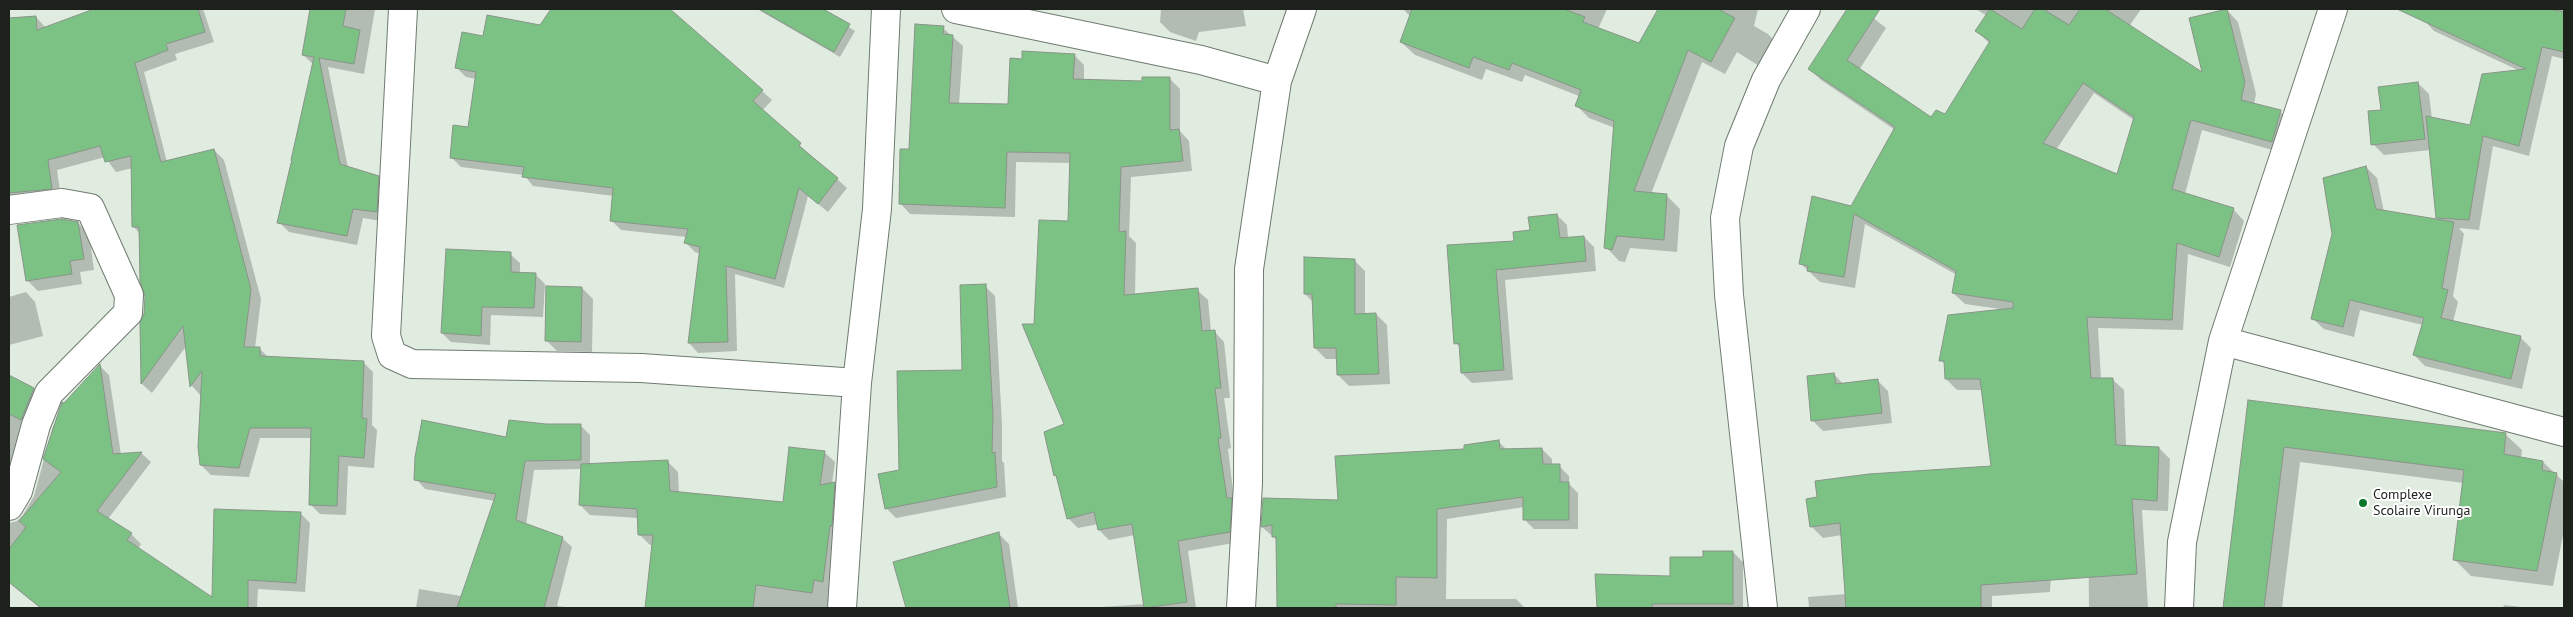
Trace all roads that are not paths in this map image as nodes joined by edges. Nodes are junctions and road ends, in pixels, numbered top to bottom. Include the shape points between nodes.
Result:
1 (402, 9) edge
2 (886, 9) edge
3 (956, 9) edge
4 (1302, 9) edge
5 (1806, 9) edge
6 (2333, 9) edge
7 (1277, 81) junction
8 (9, 210) edge
9 (2223, 341) junction
10 (857, 383) junction
11 (2564, 432) edge
12 (9, 506) edge
13 (842, 608) edge
14 (1241, 608) edge
15 (1762, 608) edge
16 (2179, 608) edge

1 - 10 street via 386,336 392,354 412,364 641,368
2 - 10 street via 877,209
3 - 7 street via 1200,60
4 - 7 street
5 - 15 street via 1766,80 1738,146 1725,218 1729,294
6 - 9 street
7 - 14 street via 1249,269 1248,483
8 - 12 street via 62,203 90,208 128,296 128,313 49,392 36,425 18,491
9 - 11 street
9 - 16 street via 2182,542
10 - 13 street

